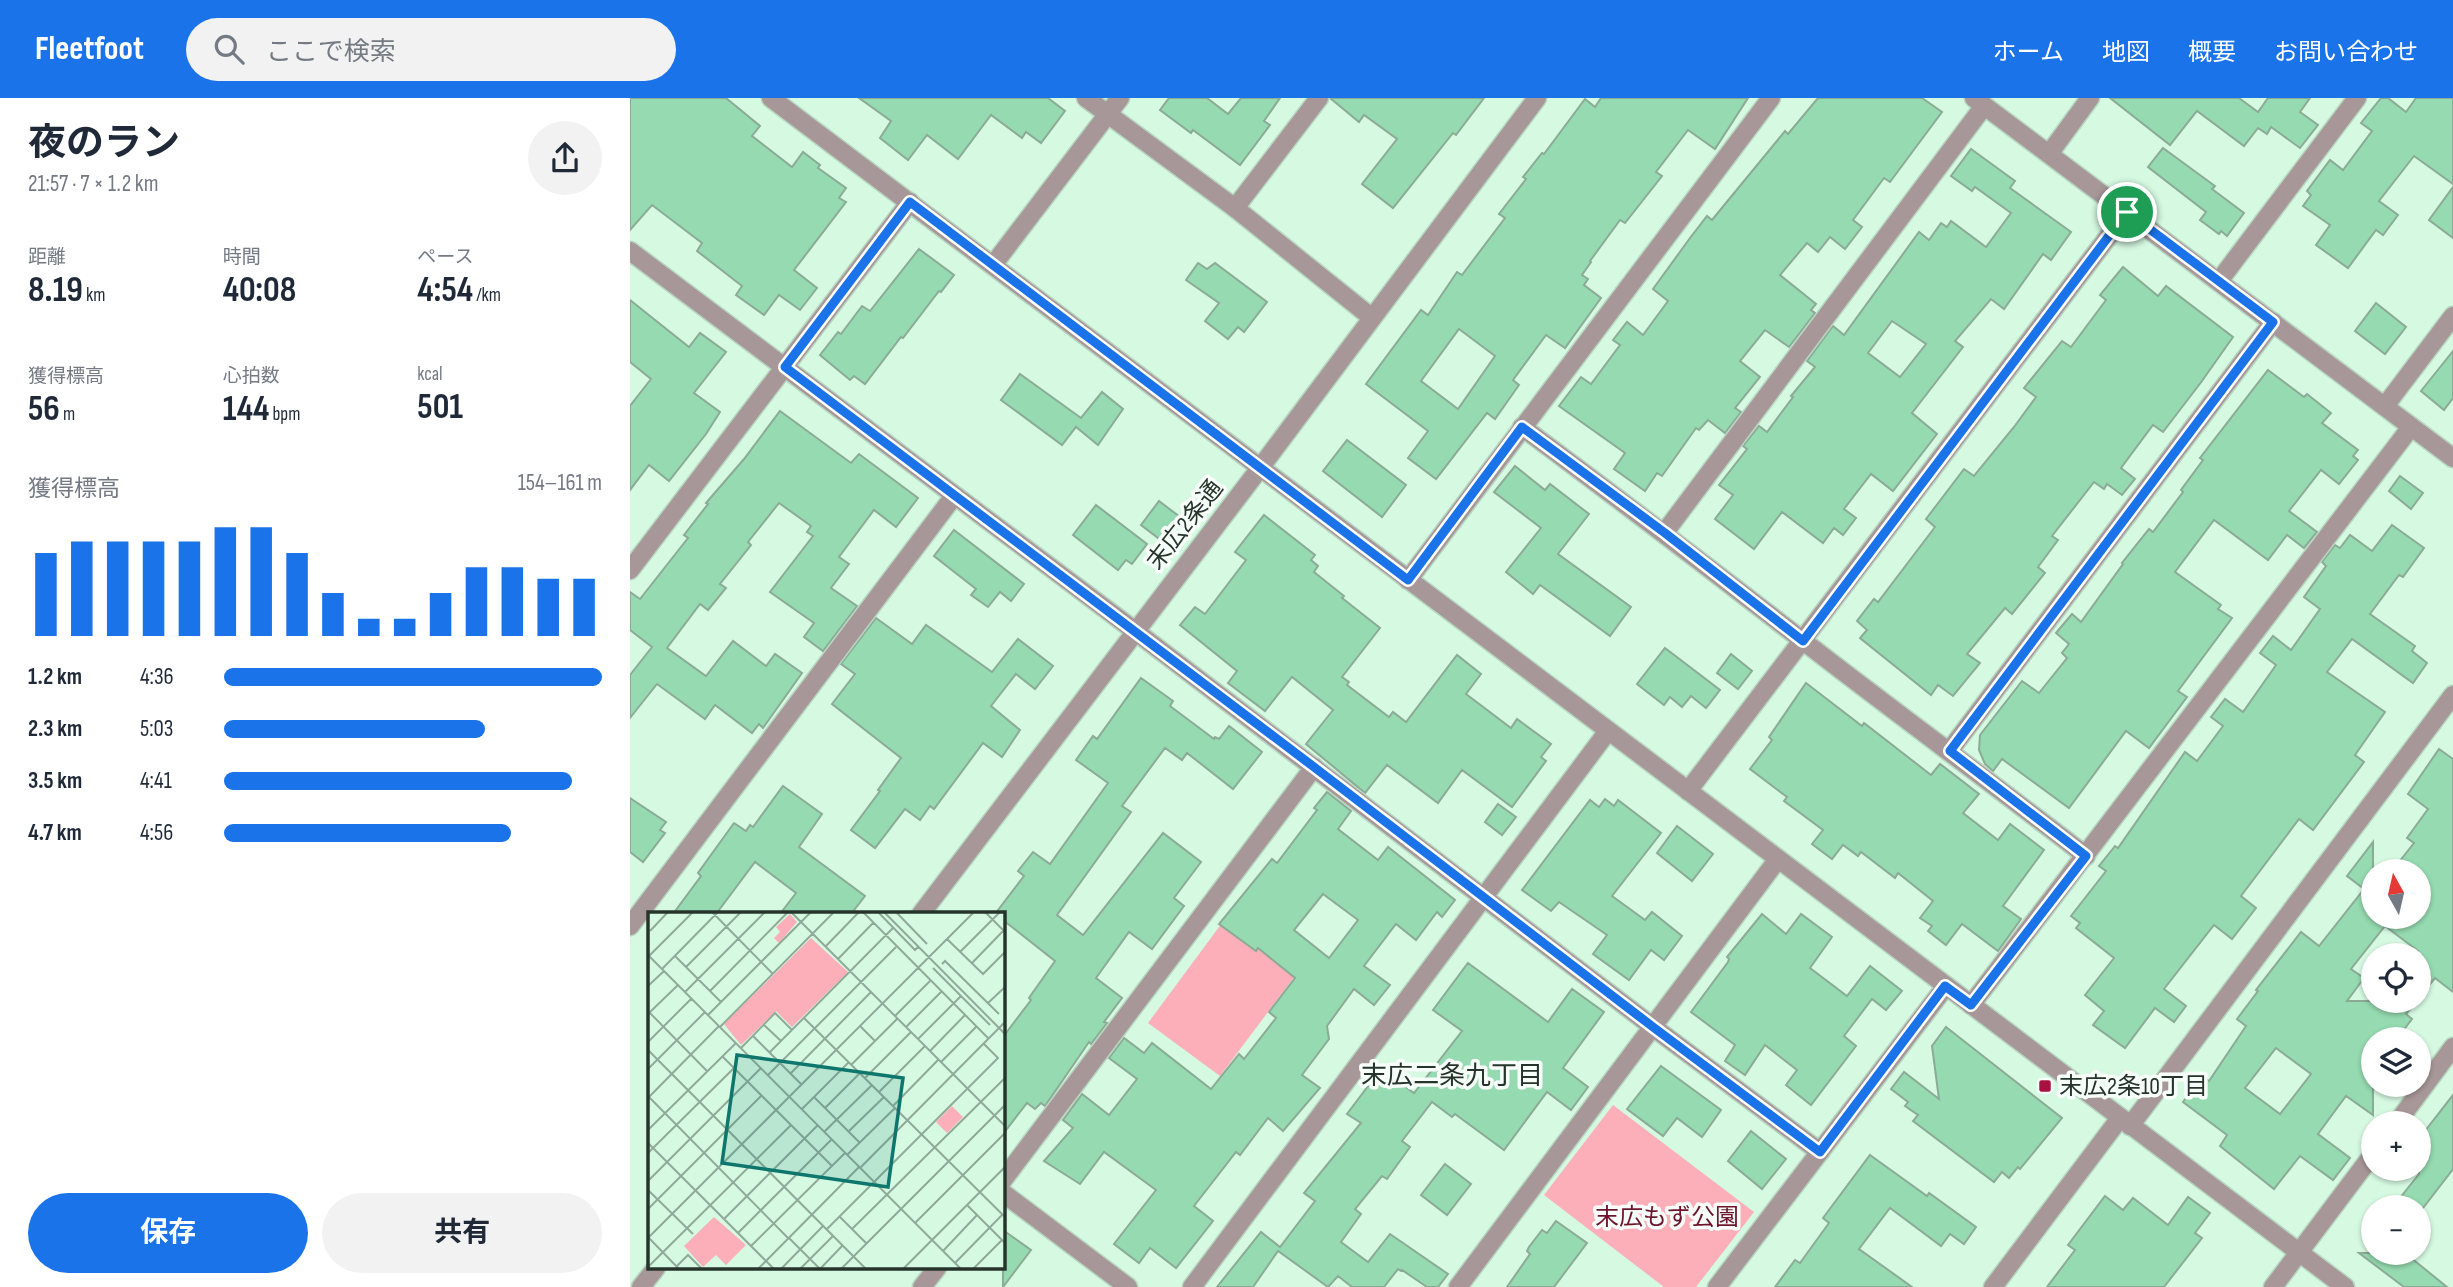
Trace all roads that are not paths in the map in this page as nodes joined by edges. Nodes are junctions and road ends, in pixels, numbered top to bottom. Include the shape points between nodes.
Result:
1 (771, 98) edge
2 (1086, 98) edge
3 (1119, 98) edge
4 (1319, 98) edge
5 (1537, 98) edge
6 (1771, 98) edge
7 (2090, 98) edge
8 (2347, 101) edge
9 (1979, 102) edge
10 (1107, 114) junction
11 (2049, 154) junction
12 (910, 202) junction
13 (1235, 208) junction
14 (2127, 212) junction
15 (630, 251) edge
16 (993, 265) junction
17 (2220, 281) junction
18 (2453, 316) edge
19 (1371, 317) junction
20 (2273, 322) junction
21 (785, 367) junction
22 (2385, 406) junction
23 (1522, 427) junction
24 (2411, 427) junction
25 (2453, 458) edge
26 (1260, 468) junction
27 (954, 496) junction
28 (1665, 533) junction
29 (630, 570) edge
30 (1408, 580) junction
31 (1135, 631) junction
32 (1803, 641) junction
33 (2453, 695) edge
34 (1608, 730) junction
35 (1950, 751) junction
36 (1314, 767) junction
37 (1688, 791) junction
38 (2086, 856) junction
39 (1778, 859) junction
40 (1485, 898) junction
41 (923, 912) edge
42 (637, 920) edge
43 (1945, 986) junction
44 (1971, 1005) junction
45 (1653, 1027) junction
46 (2453, 1047) edge
47 (2406, 1111) edge
48 (2125, 1122) junction
49 (1820, 1152) junction
50 (2361, 1170) edge
51 (1004, 1179) edge
52 (1004, 1194) edge
53 (2300, 1252) junction
54 (654, 1270) edge
55 (935, 1270) edge
56 (641, 1287) edge
57 (922, 1287) edge
58 (1128, 1287) edge
59 (1192, 1287) edge
60 (1458, 1287) edge
61 (1717, 1287) edge
62 (1993, 1287) edge
63 (2273, 1287) edge
64 (2345, 1287) edge

1 - 12 street
2 - 10 street
3 - 10 street
4 - 13 street
5 - 19 street, 末広2条通
6 - 23 street
7 - 11 street
8 - 17 street
9 - 11 street
9 - 28 street
10 - 13 street
10 - 16 street
11 - 14 street
12 - 16 street
12 - 21 street
13 - 19 street
14 - 17 street
14 - 32 street
15 - 21 street
16 - 26 street
17 - 20 street
18 - 22 street
19 - 26 street, 末広2条通
20 - 22 street
20 - 35 street
21 - 27 street
21 - 29 street
22 - 24 street
23 - 28 street
23 - 30 street
24 - 25 street
24 - 38 street
26 - 30 street
26 - 31 street, 末広2条通
27 - 31 street
27 - 42 street
28 - 32 street
30 - 34 street
31 - 36 street
31 - 41 street, 末広2条通
32 - 35 street
32 - 37 street
33 - 48 street
34 - 37 street
34 - 40 street
35 - 38 street
36 - 40 street
36 - 51 street
37 - 39 street
38 - 44 street
39 - 43 street
39 - 45 street
40 - 45 street
40 - 59 street
43 - 44 street
43 - 49 street
44 - 48 street
45 - 49 street
45 - 60 street
46 - 47 street
48 - 53 street
48 - 62 street
49 - 61 street
50 - 53 street
52 - 58 street
53 - 63 street
53 - 64 street
54 - 56 street
55 - 57 street

